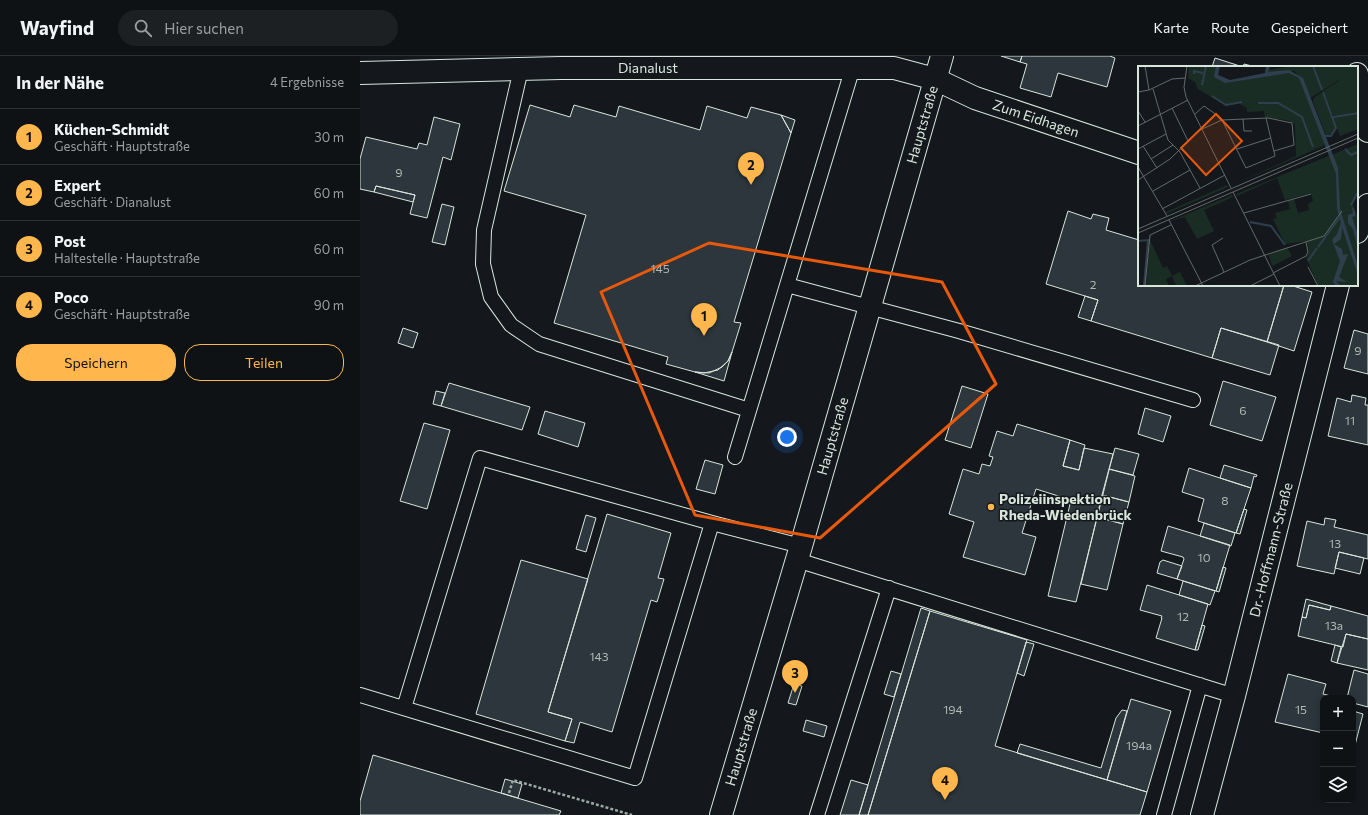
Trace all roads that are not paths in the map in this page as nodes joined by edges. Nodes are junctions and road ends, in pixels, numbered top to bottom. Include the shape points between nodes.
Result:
1 (942, 56) edge
2 (1354, 56) edge
3 (562, 62) edge
4 (1356, 66) edge
5 (852, 68) junction
6 (521, 69) junction
7 (360, 73) edge
8 (935, 79) junction
9 (1358, 79) edge
10 (1368, 131) edge
11 (1138, 153) edge
12 (787, 285) junction
13 (1338, 286) edge
14 (870, 307) junction
15 (1193, 400) dead end
16 (749, 410) junction
17 (735, 457) dead end
18 (712, 523) junction
19 (799, 553) junction
20 (889, 588) junction
21 (1200, 685) junction
22 (360, 695) edge
23 (1234, 696) junction
24 (404, 708) junction
25 (721, 815) edge
26 (817, 815) edge
27 (1164, 815) edge
28 (1202, 815) edge

1 - 8 street, Hauptstraße
2 - 4 street
3 - 5 street, Dianalust
3 - 6 street, Dianalust
5 - 8 street, Dianalust via 894,68
5 - 12 lane
6 - 7 street, Dianalust
6 - 16 lane via 484,230 483,264 491,297 511,325 539,344
8 - 11 street, Zum Eidhagen via 976,98
8 - 14 street, Hauptstraße
9 - 10 street
12 - 14 lane
12 - 16 lane
13 - 23 street, Dr.-Hoffmann-Straße
14 - 15 lane
14 - 19 street, Hauptstraße
16 - 17 lane
18 - 19 lane
18 - 24 lane via 480,458
18 - 24 lane via 636,778
19 - 20 lane
19 - 25 street, Hauptstraße
20 - 21 lane
20 - 26 lane
21 - 23 lane
21 - 27 lane
22 - 24 lane
23 - 28 street, Dr.-Hoffmann-Straße

